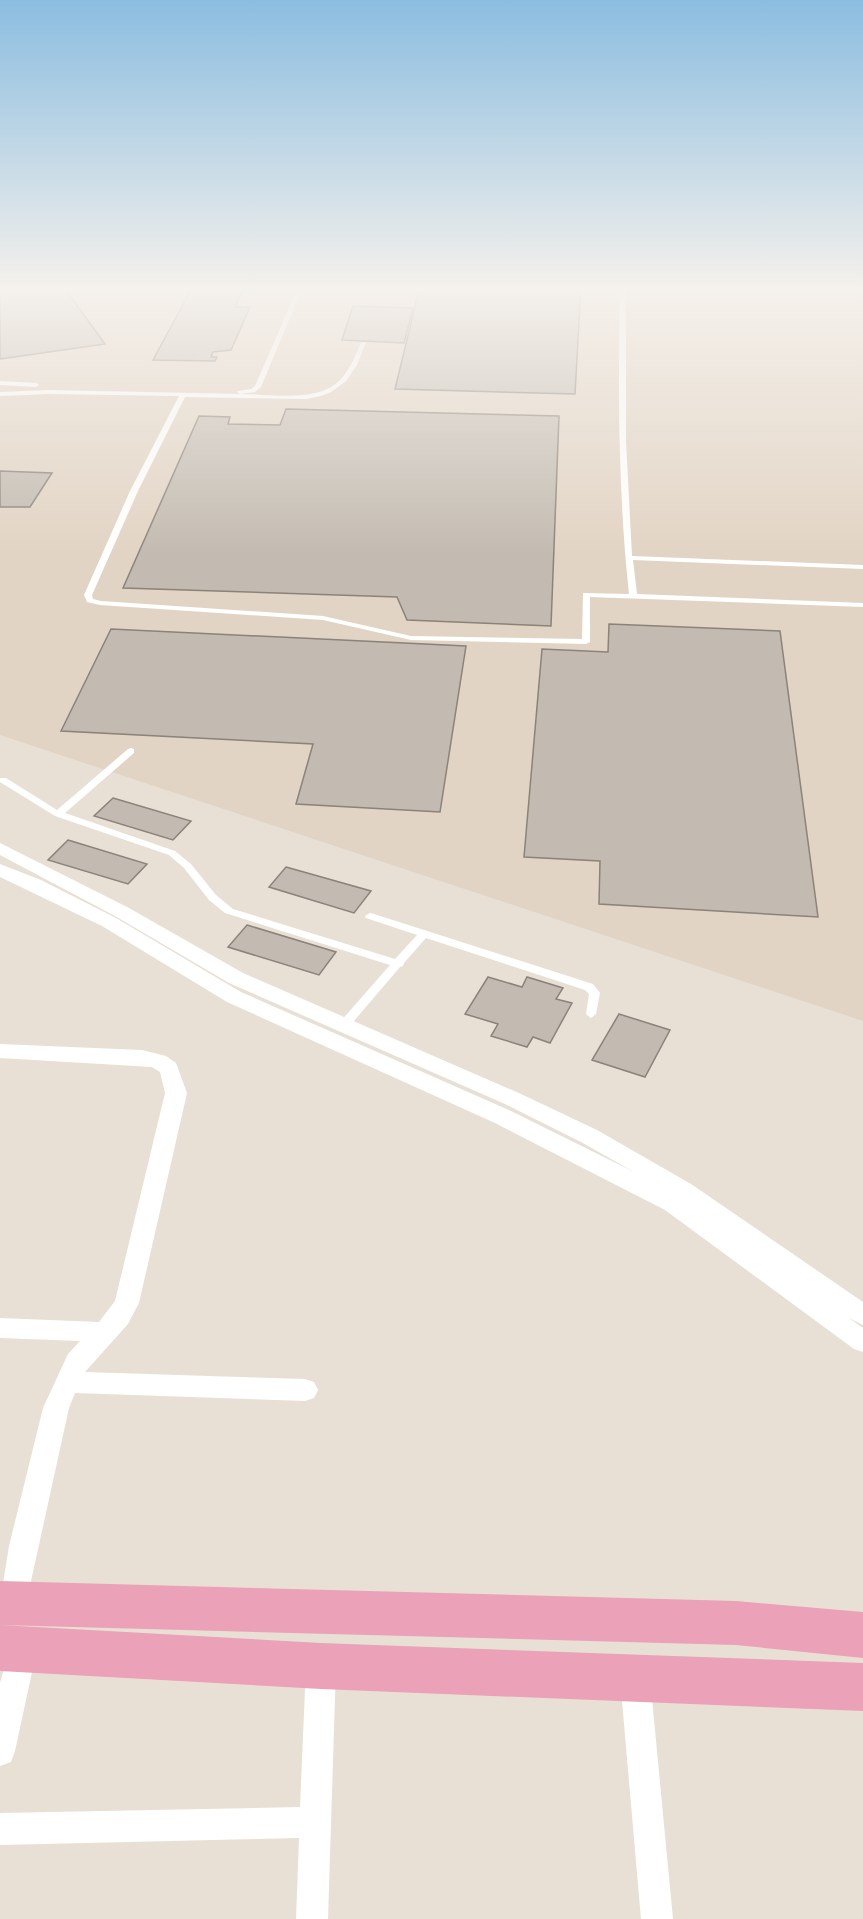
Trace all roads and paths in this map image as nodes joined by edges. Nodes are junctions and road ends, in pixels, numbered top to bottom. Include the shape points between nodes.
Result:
1 (263, 376) edge
2 (348, 376) edge
3 (621, 376) edge
4 (0, 384) edge
5 (0, 394) edge
6 (182, 396) junction
7 (628, 558) junction
8 (863, 567) edge
9 (633, 596) junction
10 (863, 605) edge
11 (131, 751) dead end
12 (3, 780) dead end
13 (57, 814) junction
14 (0, 848) edge
15 (0, 870) edge
16 (370, 916) dead end
17 (424, 933) junction
18 (399, 964) junction
19 (591, 1014) dead end
20 (344, 1025) junction
21 (0, 1051) edge
22 (863, 1315) edge
23 (0, 1328) edge
24 (106, 1332) junction
25 (863, 1342) edge
26 (66, 1382) junction
27 (306, 1390) dead end
28 (7, 1603) edge
29 (863, 1635) edge
30 (11, 1649) edge
31 (321, 1666) junction
32 (635, 1678) junction
33 (863, 1687) edge
34 (0, 1751) edge
35 (315, 1822) junction
36 (0, 1828) edge
37 (312, 1919) edge
38 (657, 1919) edge

1 - 4 lane via 253,391
2 - 6 lane via 330,392 294,398
3 - 7 lane
5 - 6 lane
6 - 9 lane via 134,491 88,596 90,600 322,618 411,638 586,642 586,595
7 - 8 lane
7 - 9 lane
9 - 10 lane
11 - 13 lane
12 - 13 lane
13 - 18 lane via 172,853 185,861 207,895 229,911
14 - 20 street via 236,978
15 - 25 street via 109,922 234,997 503,1117 673,1204
16 - 17 lane
17 - 18 lane
17 - 19 lane via 589,987 595,993
18 - 20 lane
20 - 22 street via 589,1136 683,1190
21 - 24 street via 142,1057 159,1061 169,1068 174,1079 176,1093 127,1303
23 - 24 street
24 - 26 street via 77,1361
26 - 27 street
26 - 28 street
28 - 29 main road via 736,1623
30 - 31 main road
30 - 34 street
31 - 32 main road
31 - 35 street
32 - 33 main road
32 - 38 street
35 - 36 street
35 - 37 street

